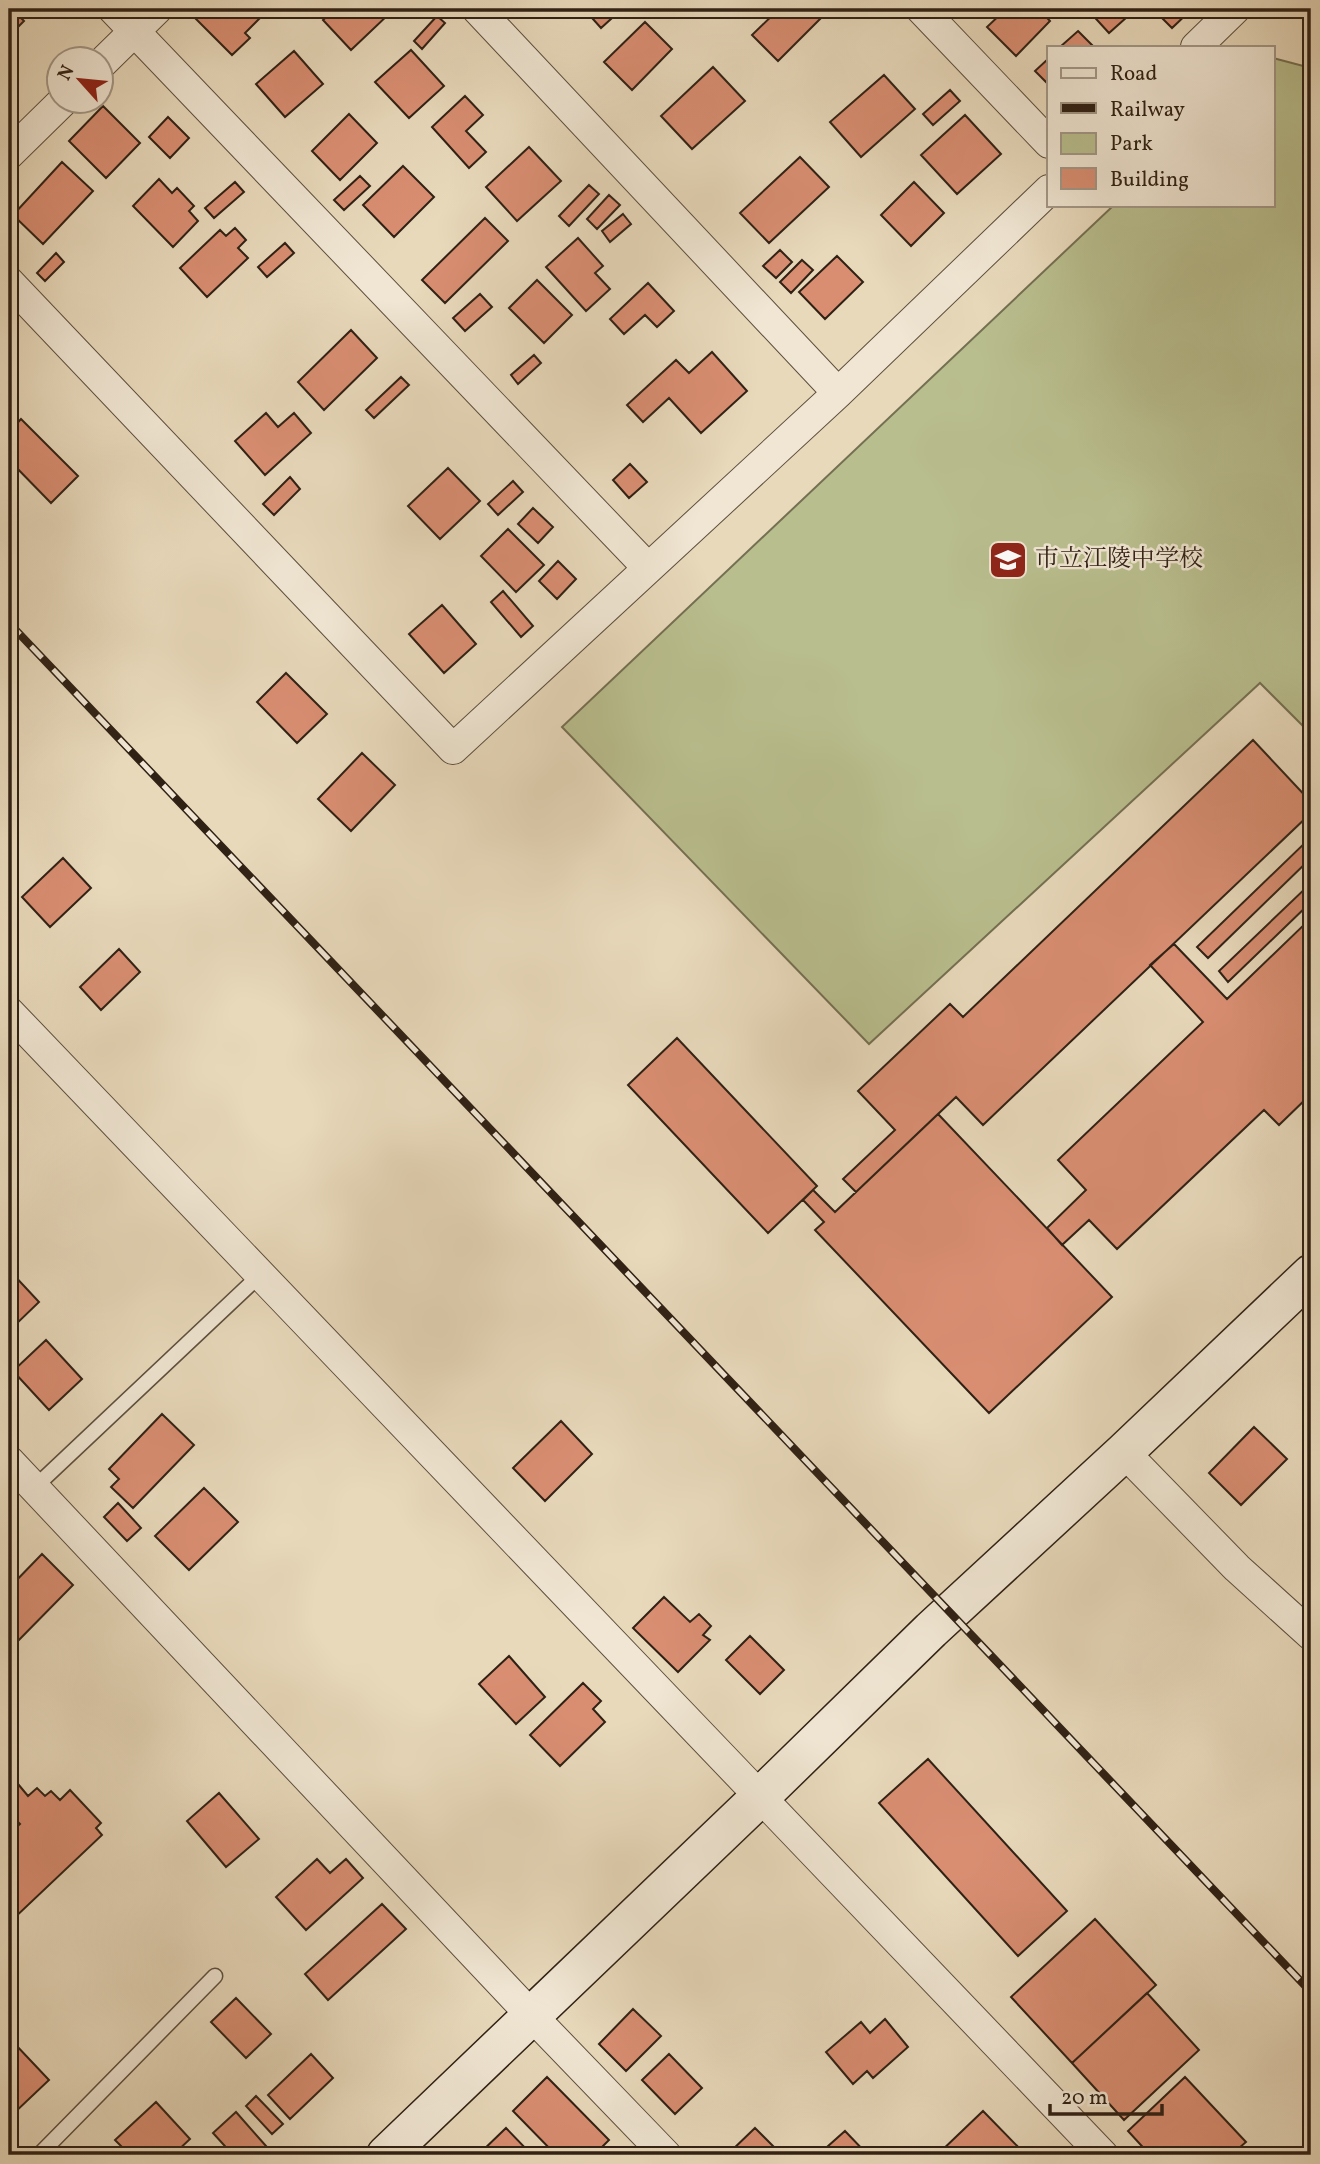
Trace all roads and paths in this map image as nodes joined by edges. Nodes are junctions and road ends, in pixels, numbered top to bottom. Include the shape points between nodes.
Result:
1 (113, 9) edge
2 (157, 9) edge
3 (477, 9) edge
4 (921, 9) edge
5 (1235, 9) edge
6 (134, 31) junction
7 (1197, 46) edge
8 (116, 49) edge
9 (48, 116) edge
10 (1047, 141) edge
11 (9, 154) edge
12 (1047, 192) edge
13 (9, 282) edge
14 (838, 393) junction
15 (648, 568) junction
16 (9, 1012) edge
17 (261, 1274) junction
18 (1311, 1274) edge
19 (1124, 1452) junction
20 (9, 1461) edge
21 (34, 1488) junction
22 (1311, 1635) edge
23 (760, 1797) junction
24 (215, 1976) dead end
25 (532, 2015) junction
26 (39, 2155) edge
27 (386, 2155) edge
28 (666, 2155) edge
29 (1103, 2155) edge

1 - 6 street
2 - 6 street
3 - 14 street
4 - 10 street
5 - 7 street
6 - 8 street
6 - 15 street
9 - 11 street
12 - 14 street
13 - 15 street via 453,749
14 - 15 street
16 - 17 street
17 - 21 lane
17 - 23 street
18 - 19 street
19 - 22 street via 1237,1568
19 - 23 street via 931,1630
20 - 21 street
21 - 25 street
23 - 25 street
23 - 29 street
24 - 26 lane
25 - 27 street
25 - 28 street

